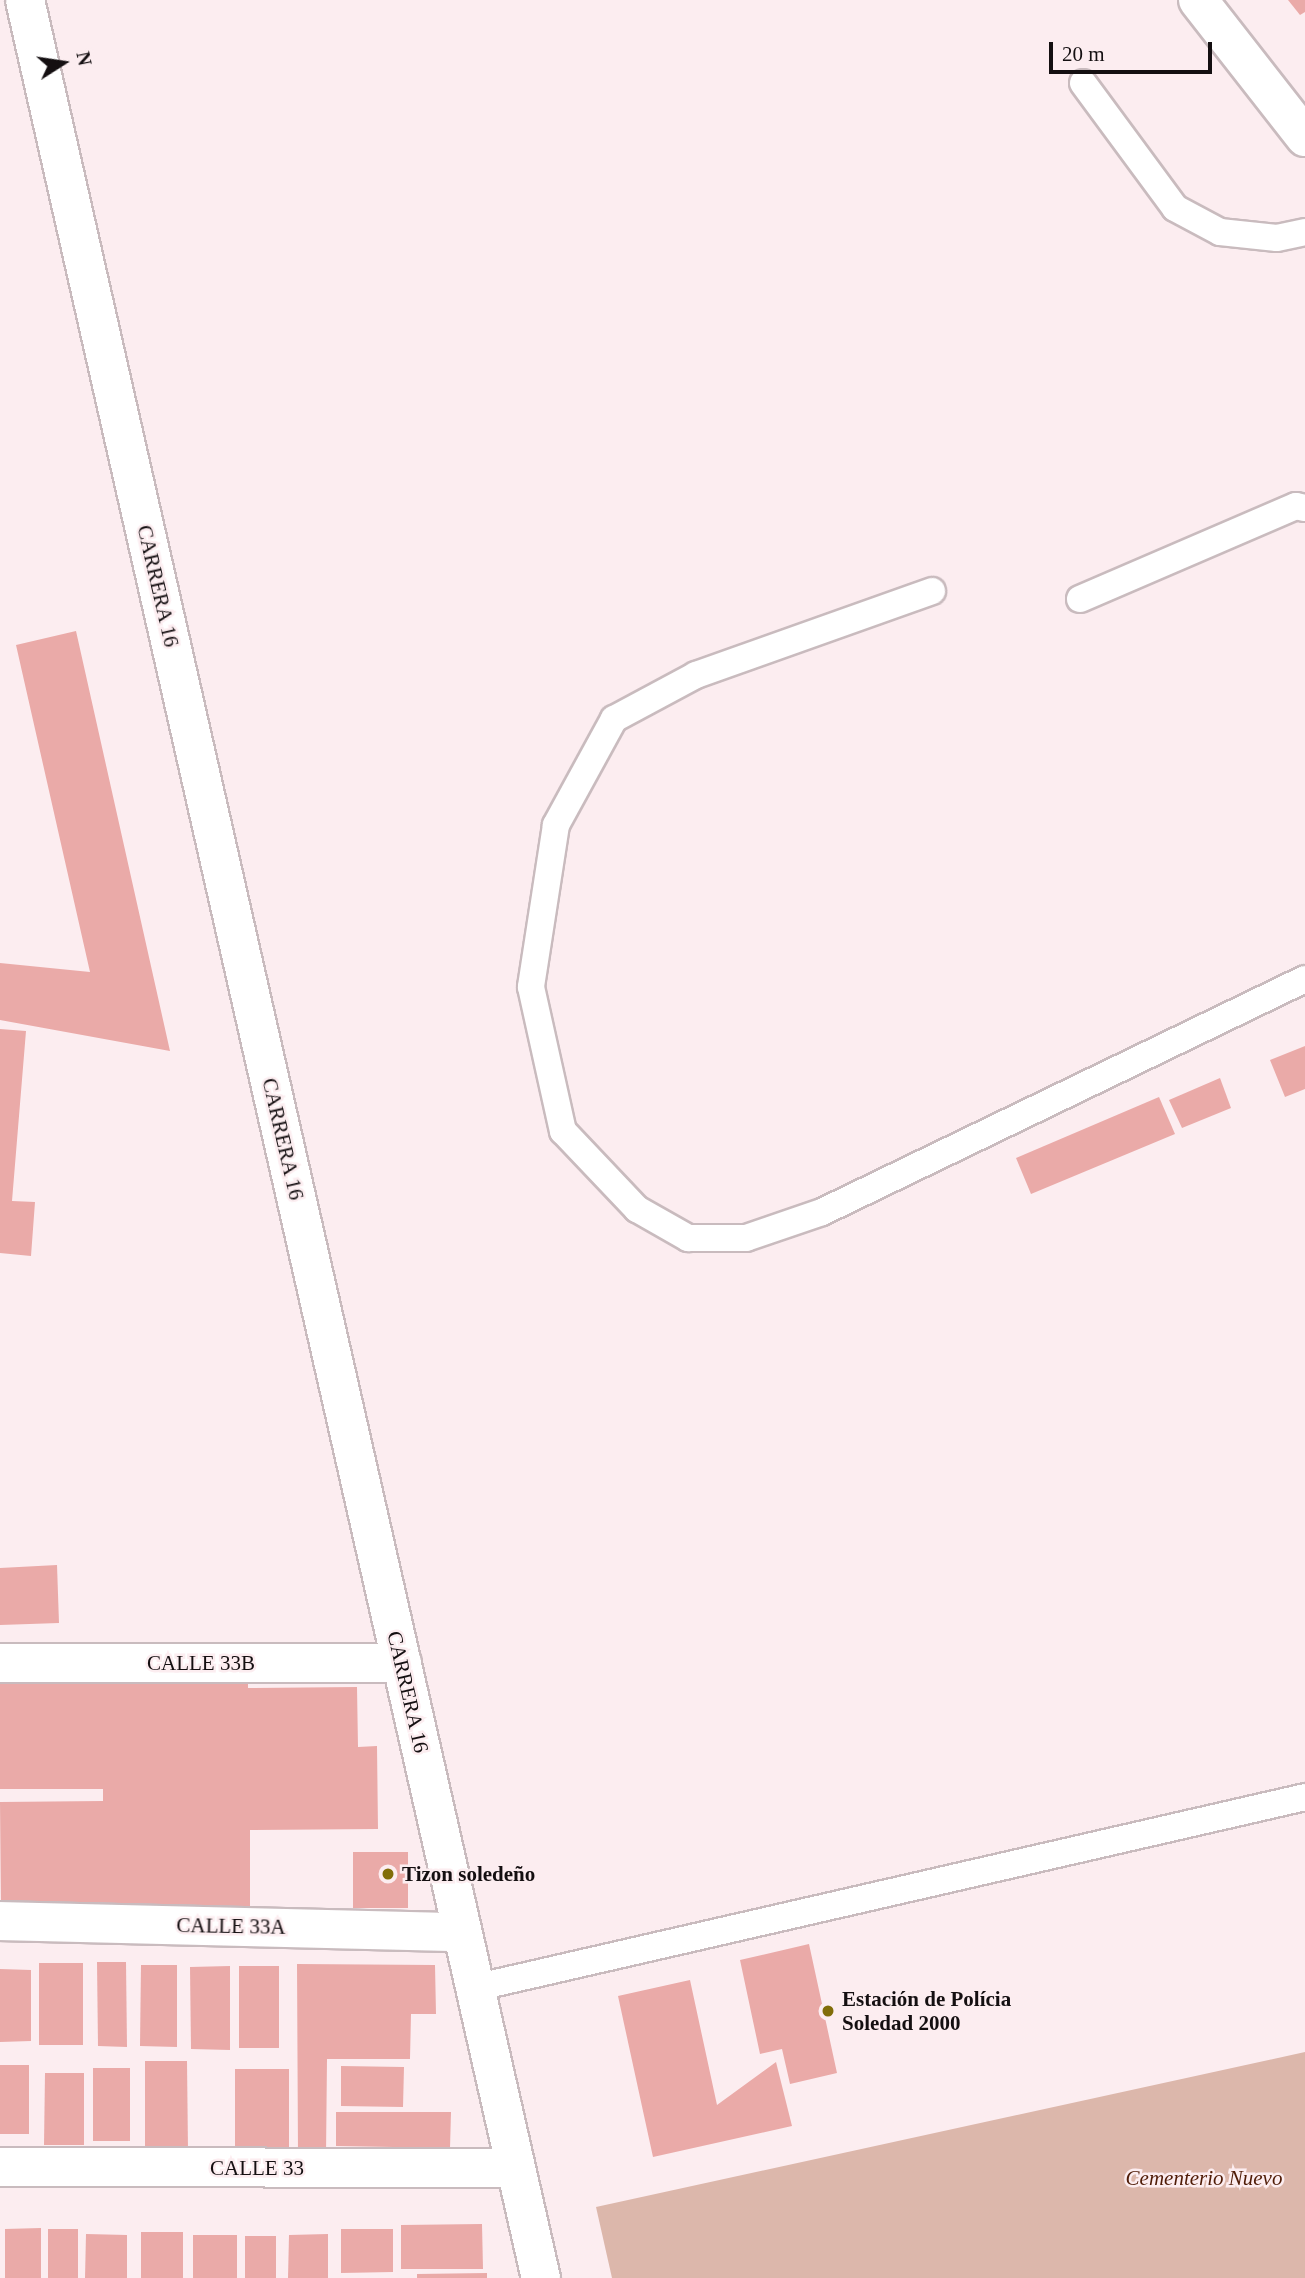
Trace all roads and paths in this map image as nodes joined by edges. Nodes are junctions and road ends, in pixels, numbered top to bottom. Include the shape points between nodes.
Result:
1 (25, 0) edge
2 (1198, 0) edge
3 (1083, 83) dead end
4 (1305, 137) edge
5 (1305, 232) edge
6 (1305, 508) edge
7 (932, 592) dead end
8 (1080, 599) dead end
9 (1305, 979) edge
10 (0, 1662) edge
11 (402, 1663) junction
12 (1305, 1797) edge
13 (0, 1921) edge
14 (462, 1932) junction
15 (474, 1988) junction
16 (0, 2167) edge
17 (515, 2168) junction
18 (541, 2278) edge

1 - 11 street, CARRERA 16
2 - 4 street
3 - 5 lane via 1175,208 1220,232 1277,239
6 - 8 lane via 1296,506
7 - 9 lane via 696,675 614,719 556,825 531,988 563,1130 637,1209 688,1238 746,1238 822,1212
10 - 11 street, CALLE 33B
11 - 14 street, CARRERA 16
12 - 15 lane
13 - 14 street, CALLE 33A
14 - 15 street, CARRERA 16
15 - 17 street, CARRERA 16
16 - 17 street, CALLE 33
17 - 18 street, CARRERA 16

